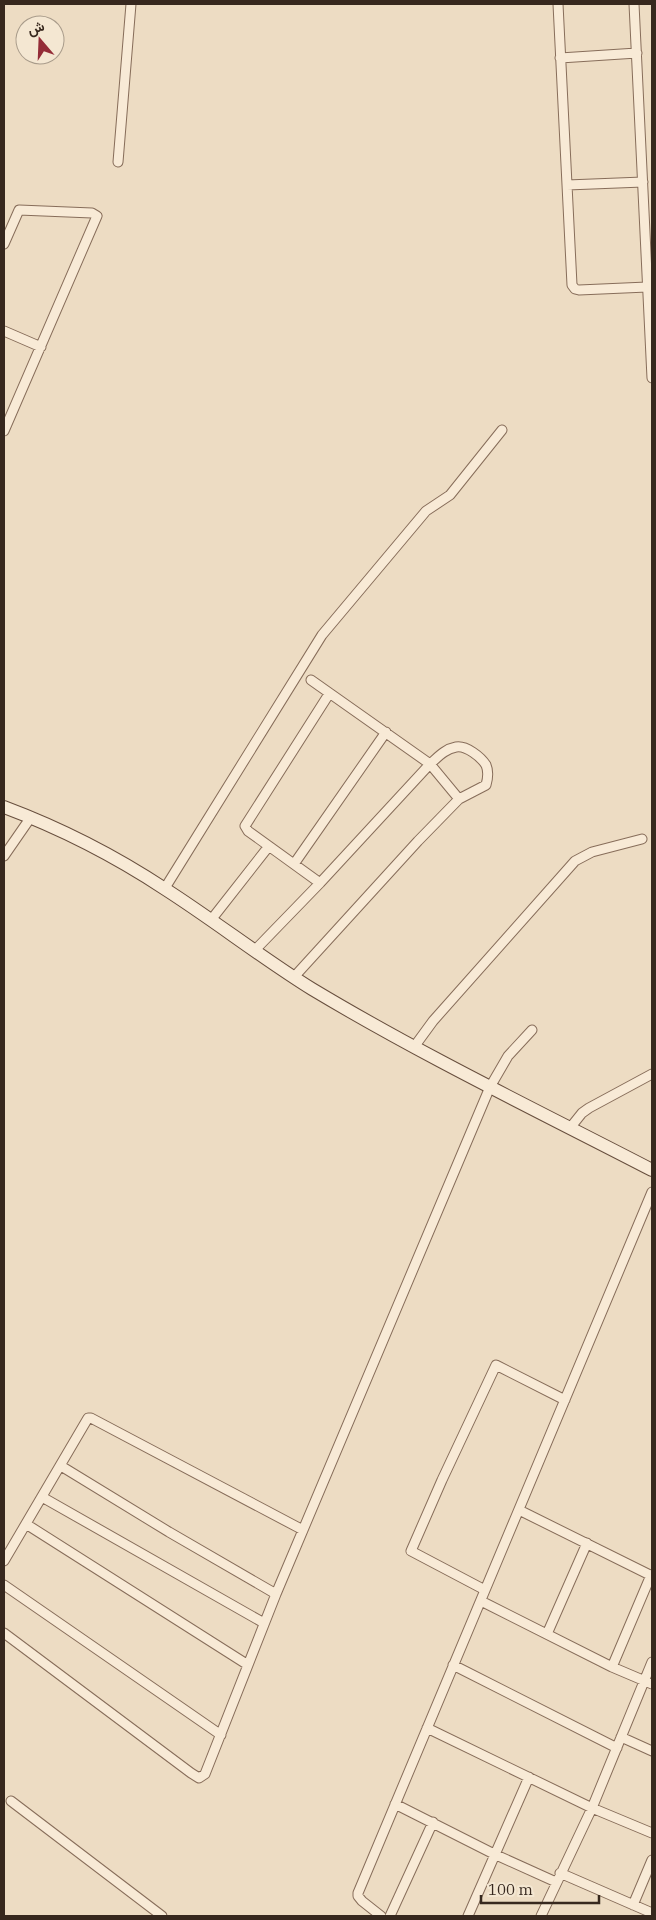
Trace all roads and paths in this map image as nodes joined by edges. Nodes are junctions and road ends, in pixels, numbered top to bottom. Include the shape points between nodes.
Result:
1 (131, 4) edge
2 (558, 4) edge
3 (634, 4) edge
4 (637, 53) junction
5 (560, 58) junction
6 (118, 162) dead end
7 (643, 182) junction
8 (567, 185) junction
9 (4, 244) edge
10 (647, 287) junction
11 (4, 331) edge
12 (40, 347) junction
13 (652, 378) edge
14 (502, 430) dead end
15 (4, 431) edge
16 (311, 680) dead end
17 (330, 694) junction
18 (386, 732) junction
19 (430, 764) junction
20 (459, 799) junction
21 (4, 806) edge
22 (31, 817) junction
23 (642, 839) dead end
24 (268, 846) junction
25 (4, 856) edge
26 (294, 864) junction
27 (320, 883) junction
28 (165, 888) junction
29 (211, 920) junction
30 (255, 950) junction
31 (294, 977) junction
32 (532, 1030) dead end
33 (414, 1046) junction
34 (652, 1074) edge
35 (490, 1087) junction
36 (570, 1128) junction
37 (652, 1170) edge
38 (652, 1192) edge
39 (565, 1400) junction
40 (61, 1466) junction
41 (42, 1498) junction
42 (519, 1510) junction
43 (26, 1524) junction
44 (303, 1530) junction
45 (586, 1543) junction
46 (4, 1561) edge
47 (652, 1575) edge
48 (4, 1585) edge
49 (485, 1590) junction
50 (276, 1594) junction
51 (481, 1600) junction
52 (264, 1623) junction
53 (4, 1633) edge
54 (547, 1634) junction
55 (652, 1662) edge
56 (248, 1665) junction
57 (454, 1665) junction
58 (612, 1667) junction
59 (648, 1683) edge
60 (427, 1728) junction
61 (221, 1735) junction
62 (621, 1737) junction
63 (617, 1748) junction
64 (652, 1751) edge
65 (528, 1777) junction
66 (11, 1800) dead end
67 (395, 1804) junction
68 (592, 1808) junction
69 (433, 1822) junction
70 (652, 1833) edge
71 (494, 1854) junction
72 (652, 1860) edge
73 (558, 1877) junction
74 (633, 1905) junction
75 (652, 1913) edge
76 (162, 1916) edge
77 (381, 1916) edge
78 (390, 1916) edge
79 (468, 1916) edge
80 (541, 1916) edge

1 - 6 street
2 - 5 street
3 - 4 street
4 - 5 street
4 - 7 street
5 - 8 street
7 - 8 street
7 - 10 street
8 - 10 street via 573,288
9 - 12 street via 21,209 92,213 97,216
10 - 13 street
11 - 12 street
12 - 15 street
14 - 28 street via 450,495 426,511 322,635
16 - 17 street
17 - 18 street
17 - 24 street via 245,826
18 - 19 street
18 - 26 street
19 - 20 street
19 - 20 street via 448,749 459,746 470,750 486,765 489,776 486,785
19 - 27 street
20 - 31 street
21 - 22 main road
22 - 25 street
22 - 28 main road via 87,843
23 - 33 street via 592,852 575,861
24 - 26 street
24 - 29 street
26 - 27 street
27 - 30 street
28 - 29 main road
29 - 30 main road
30 - 31 main road
31 - 33 main road
32 - 35 street via 508,1056
33 - 35 main road
34 - 36 street via 589,1108
35 - 36 main road
35 - 44 street
36 - 37 main road
38 - 39 street
39 - 42 street
39 - 49 street via 496,1365 411,1551
40 - 41 street
40 - 44 street via 88,1418 93,1418
40 - 50 street
41 - 43 street
41 - 52 street
42 - 45 street
42 - 49 street
43 - 46 street
43 - 56 street
44 - 50 street
45 - 47 street
45 - 54 street
47 - 58 street
48 - 61 street
49 - 51 street
50 - 52 street
51 - 54 street
51 - 57 street
52 - 56 street
53 - 61 street via 199,1778 205,1774
54 - 58 street
55 - 59 street
56 - 61 street
57 - 60 street
57 - 63 street
58 - 59 street
59 - 62 street
60 - 65 street
60 - 67 street
62 - 63 street
62 - 64 street
63 - 68 street
65 - 68 street
65 - 71 street
66 - 76 street
67 - 69 street
67 - 77 street via 358,1893 362,1901
68 - 70 street
68 - 73 street
69 - 71 street
69 - 78 street
71 - 73 street
71 - 79 street
72 - 74 street
73 - 74 street
73 - 80 street
74 - 75 street

